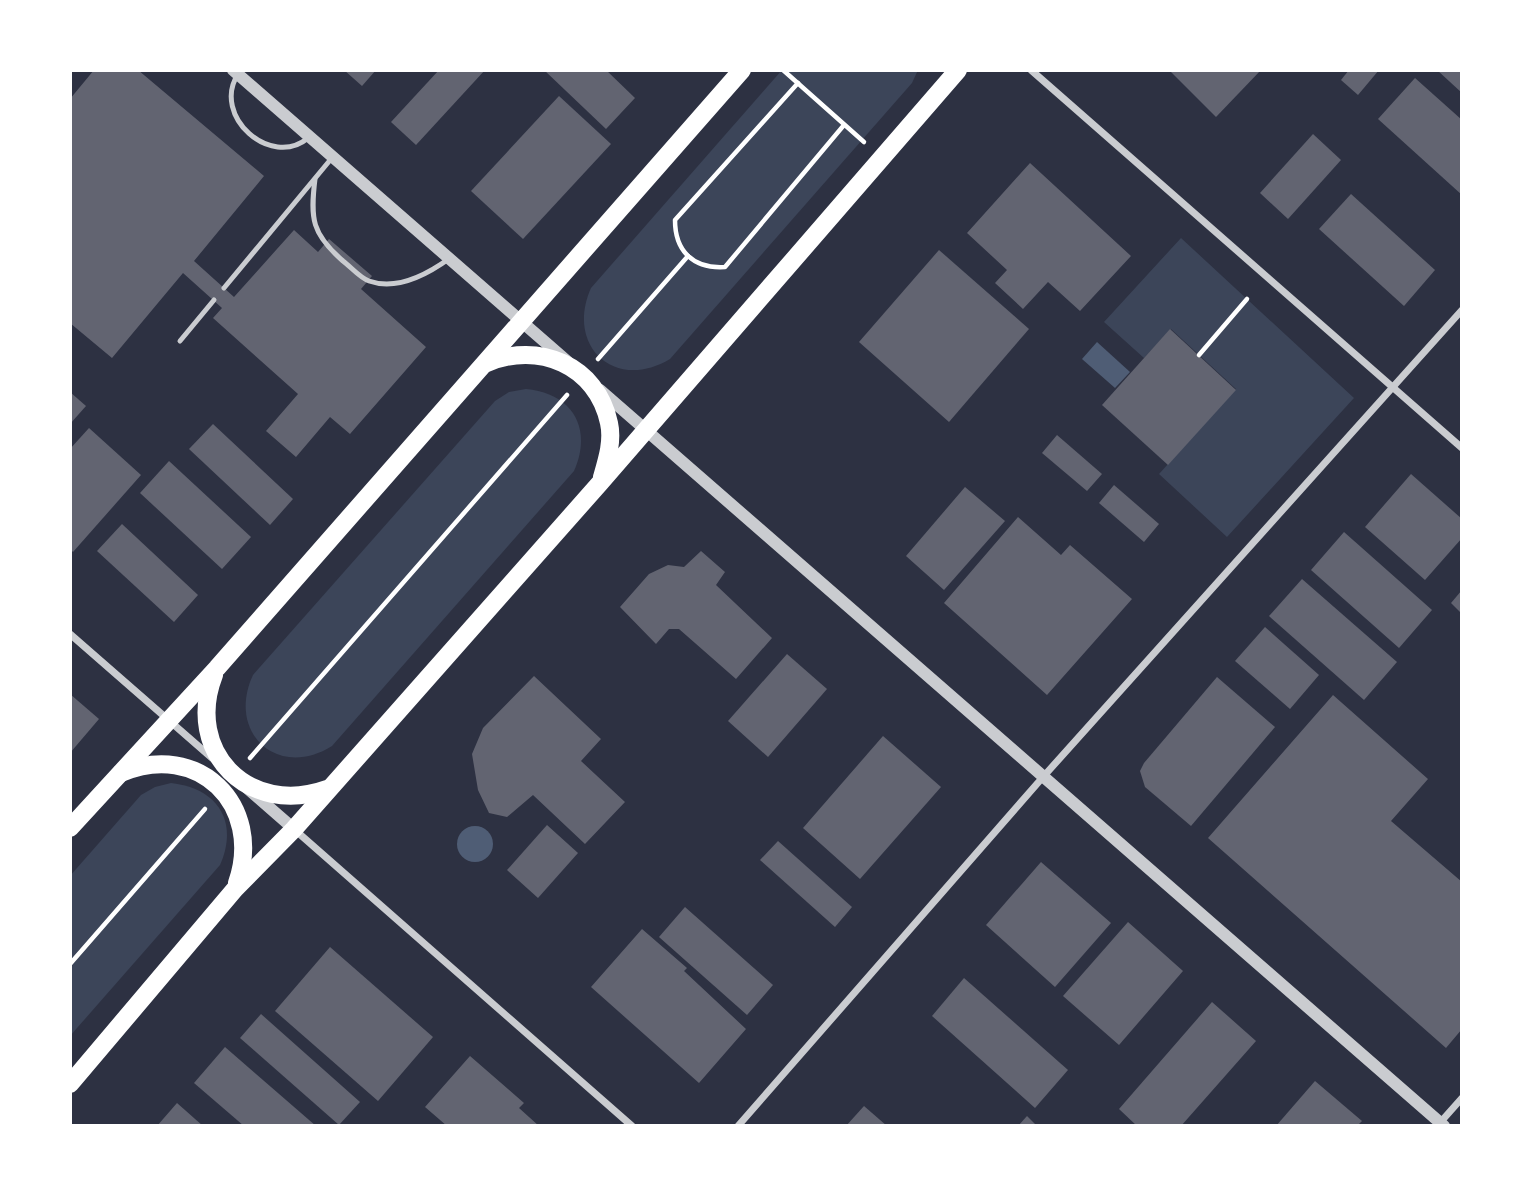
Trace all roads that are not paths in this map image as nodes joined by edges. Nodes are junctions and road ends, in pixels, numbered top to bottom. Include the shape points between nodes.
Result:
1 (742, 70) edge
2 (941, 70) edge
3 (958, 70) edge
4 (1031, 70) edge
5 (235, 72) edge
6 (932, 100) junction
7 (310, 136) junction
8 (333, 156) junction
9 (315, 179) junction
10 (450, 258) junction
11 (224, 288) dead end
12 (214, 300) dead end
13 (1462, 310) edge
14 (522, 321) junction
15 (180, 341) dead end
16 (480, 366) junction
17 (584, 376) junction
18 (1394, 388) junction
19 (645, 432) junction
20 (1462, 448) edge
21 (600, 483) junction
22 (70, 635) edge
23 (217, 668) junction
24 (168, 720) junction
25 (115, 776) junction
26 (1043, 777) junction
27 (228, 783) junction
28 (331, 788) junction
29 (70, 828) edge
30 (294, 829) junction
31 (235, 889) junction
32 (70, 1084) edge
33 (1462, 1098) edge
34 (1441, 1125) edge
35 (632, 1126) edge
36 (738, 1126) edge

1 - 14 main road
2 - 6 main road
3 - 6 main road
4 - 18 street
5 - 7 street
5 - 7 lane via 229,100 232,112 248,131 282,149 298,146
6 - 19 main road
7 - 8 street
8 - 9 lane
8 - 10 street
9 - 10 lane via 314,220 323,243 366,281 396,283 430,273
9 - 11 lane
10 - 14 street
12 - 15 lane
13 - 18 street
14 - 16 main road
14 - 17 street
16 - 17 main road via 505,355 533,353 560,360
16 - 23 main road
17 - 19 street
17 - 21 main road via 600,398 610,425 609,453
18 - 20 street
18 - 26 street
19 - 21 main road
19 - 26 street
21 - 28 main road
22 - 24 street
23 - 24 main road
23 - 27 main road via 207,695 205,723
24 - 25 main road
24 - 27 street
25 - 27 main road via 140,765 168,763
25 - 29 main road
26 - 34 street
26 - 36 street
27 - 28 main road via 279,797 307,796
27 - 30 street
27 - 31 main road via 245,835 244,863
28 - 30 main road
30 - 31 main road
30 - 35 street
31 - 32 main road
33 - 34 street

